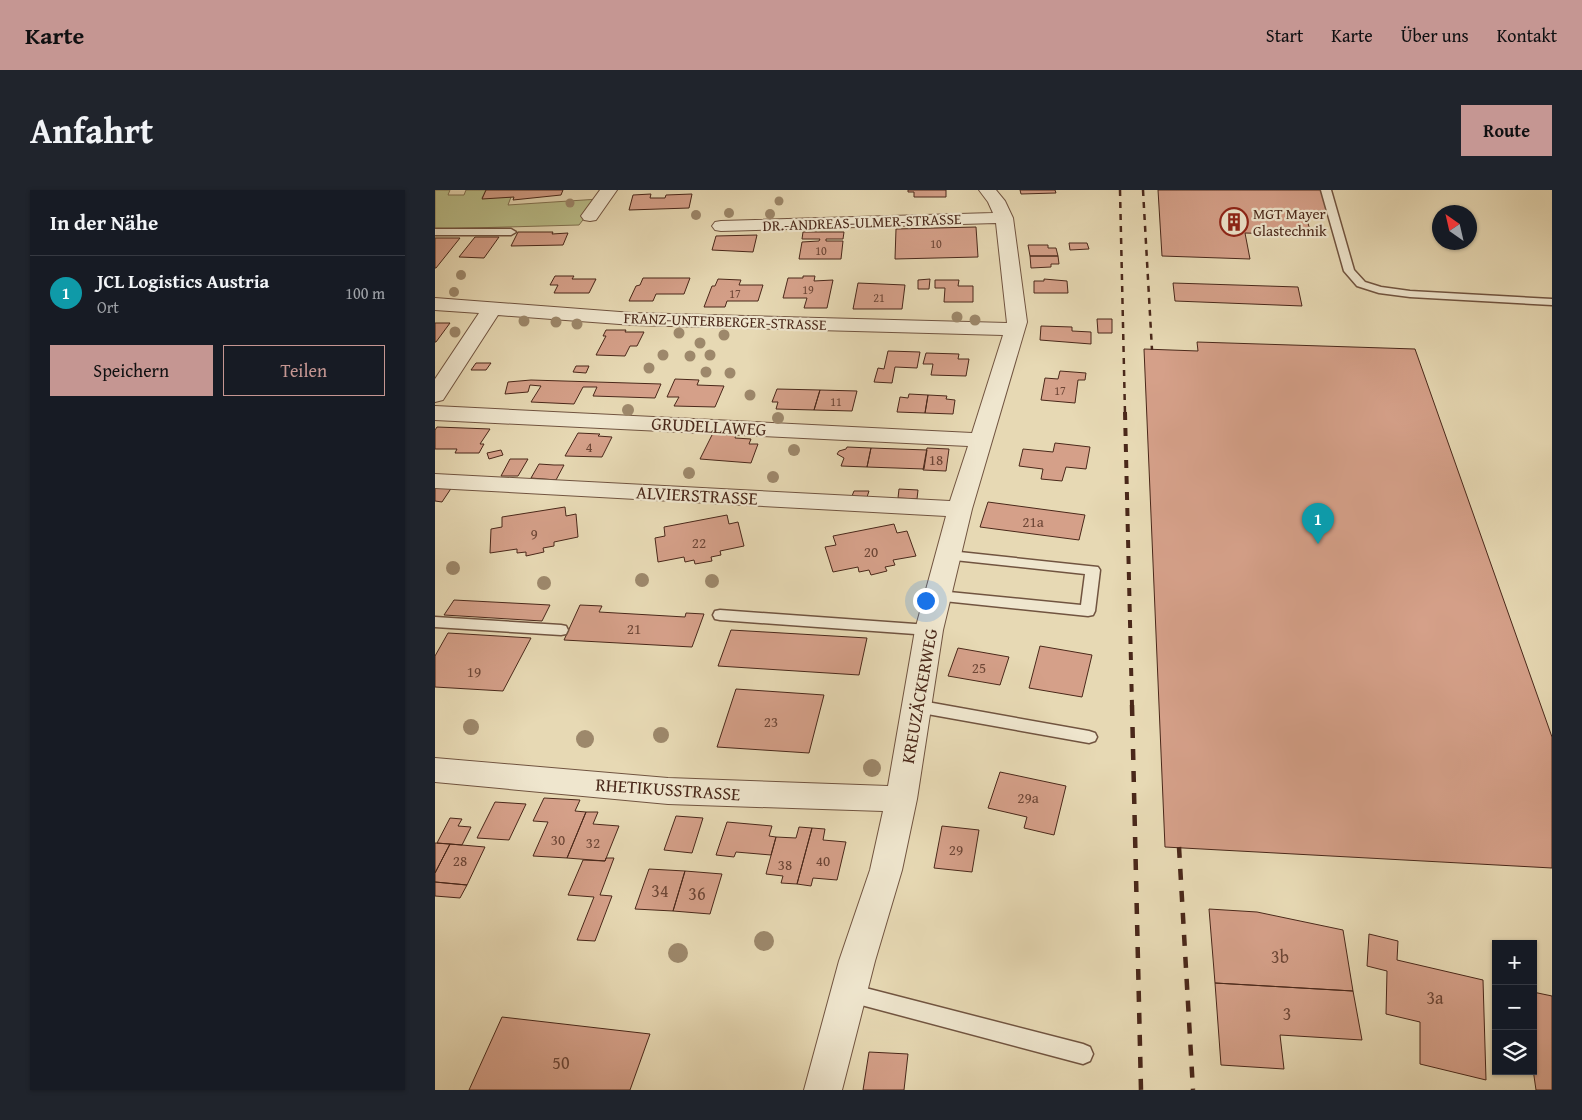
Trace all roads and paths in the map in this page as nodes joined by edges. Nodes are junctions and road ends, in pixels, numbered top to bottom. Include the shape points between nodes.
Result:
1 (609, 190) edge
2 (987, 190) edge
3 (1326, 190) edge
4 (590, 216) dead end
5 (1004, 218) junction
6 (721, 226) dead end
7 (435, 232) edge
8 (511, 232) dead end
9 (1552, 302) edge
10 (435, 304) edge
11 (492, 308) junction
12 (1015, 329) junction
13 (435, 395) edge
14 (435, 413) edge
15 (983, 440) junction
16 (435, 481) edge
17 (960, 509) junction
18 (950, 556) junction
19 (939, 596) junction
20 (720, 614) dead end
21 (435, 622) edge
22 (561, 630) dead end
23 (929, 630) junction
24 (916, 706) junction
25 (1089, 738) dead end
26 (435, 770) edge
27 (901, 799) junction
28 (850, 993) junction
29 (1083, 1054) dead end
30 (823, 1090) edge

1 - 4 street
2 - 5 street, KREUZÄCKERWEG
3 - 9 lane via 1349,271 1361,284 1410,294
5 - 6 street, DR.-ANDREAS-ULMER-STRASSE
5 - 12 street, KREUZÄCKERWEG via 1017,322
7 - 8 lane
10 - 11 street, FRANZ-UNTERBERGER-STRASSE
11 - 12 street, FRANZ-UNTERBERGER-STRASSE via 633,319
11 - 13 street
12 - 15 street, KREUZÄCKERWEG
14 - 15 street, GRUDELLAWEG
15 - 17 street, KREUZÄCKERWEG
16 - 17 street, ALVIERSTRASSE
17 - 18 street, KREUZÄCKERWEG
18 - 19 street, KREUZÄCKERWEG
18 - 19 lane via 1093,570 1088,611
19 - 23 street, KREUZÄCKERWEG
20 - 23 lane
21 - 22 lane
23 - 24 street, KREUZÄCKERWEG
24 - 25 lane
24 - 27 street, KREUZÄCKERWEG
26 - 27 street, RHETIKUSSTRASSE via 668,791
27 - 28 street, KREUZÄCKERWEG via 886,870
28 - 29 lane
28 - 30 street, KREUZÄCKERWEG

